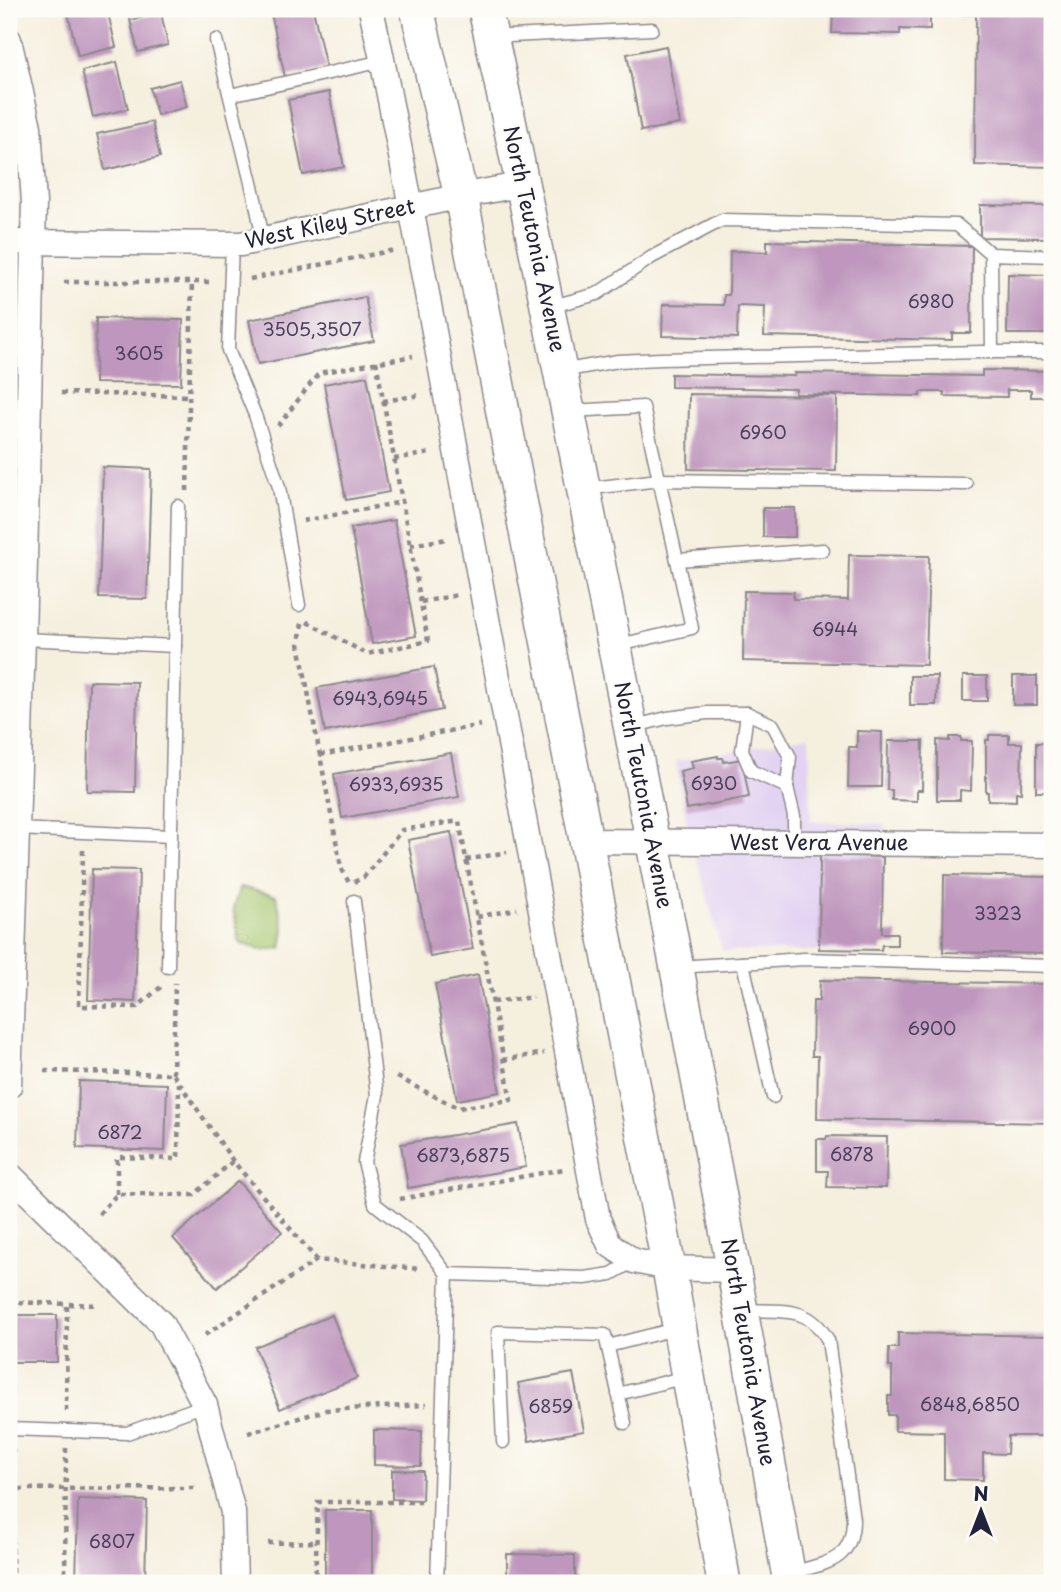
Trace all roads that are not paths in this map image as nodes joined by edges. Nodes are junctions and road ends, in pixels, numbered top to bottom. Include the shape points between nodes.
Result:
1 (371, 9) edge
2 (417, 9) edge
3 (488, 23) edge
4 (652, 29) dead end
5 (9, 40) edge
6 (216, 40) dead end
7 (383, 61) junction
8 (230, 94) junction
9 (524, 184) junction
10 (461, 195) junction
11 (411, 207) junction
12 (263, 239) junction
13 (21, 242) edge
14 (232, 244) junction
15 (991, 254) junction
16 (1052, 256) edge
17 (548, 307) junction
18 (992, 352) junction
19 (1052, 352) edge
20 (561, 371) junction
21 (568, 411) junction
22 (659, 480) junction
23 (966, 484) dead end
24 (583, 489) junction
25 (178, 506) road end
26 (824, 550) dead end
27 (677, 560) junction
28 (299, 605) road end
29 (23, 639) junction
30 (175, 646) junction
31 (615, 646) junction
32 (747, 713) junction
33 (631, 727) junction
34 (787, 786) junction
35 (17, 829) junction
36 (170, 836) junction
37 (585, 841) junction
38 (653, 842) junction
39 (794, 843) junction
40 (1052, 845) edge
41 (354, 901) road end
42 (743, 963) junction
43 (1052, 966) edge
44 (168, 967) road end
45 (677, 967) junction
46 (9, 1086) edge
47 (773, 1097) dead end
48 (9, 1174) edge
49 (634, 1261) junction
50 (669, 1268) junction
51 (734, 1270) junction
52 (446, 1273) junction
53 (741, 1310) junction
54 (680, 1328) junction
55 (608, 1346) junction
56 (688, 1377) junction
57 (618, 1394) junction
58 (205, 1405) junction
59 (625, 1423) dead end
60 (11, 1429) edge
61 (503, 1442) dead end
62 (789, 1579) edge
63 (235, 1583) edge
64 (437, 1583) edge
65 (724, 1583) edge

1 - 7 street
2 - 10 main road
3 - 4 lane
3 - 9 main road, North Teutonia Avenue
5 - 13 street via 29,127 34,203
6 - 8 lane
7 - 8 lane
7 - 11 street
8 - 12 lane
9 - 10 street, West Kiley Street
9 - 17 main road, North Teutonia Avenue
10 - 11 street, West Kiley Street
10 - 37 main road
11 - 12 street, West Kiley Street
11 - 49 street via 598,1219 610,1245
12 - 14 street, West Kiley Street
13 - 14 street, West Kiley Street
13 - 29 street
14 - 28 lane via 228,350 279,487
15 - 16 lane
15 - 17 lane via 957,225 722,220 652,257 597,294
15 - 18 lane
17 - 20 main road, North Teutonia Avenue
18 - 19 lane
18 - 20 lane via 618,361
20 - 21 main road, North Teutonia Avenue
21 - 22 lane via 643,407
21 - 24 main road, North Teutonia Avenue
22 - 23 lane
22 - 24 lane
22 - 27 lane
24 - 31 main road, North Teutonia Avenue
25 - 30 lane
26 - 27 lane
27 - 31 lane via 692,628
29 - 30 lane
29 - 35 street
30 - 36 lane
31 - 33 main road, North Teutonia Avenue
32 - 33 lane via 707,713
32 - 34 lane via 773,725 790,757
32 - 34 lane via 742,750 751,771
33 - 38 main road, North Teutonia Avenue
34 - 39 lane
35 - 36 lane
35 - 46 street
36 - 44 lane
37 - 38 street, West Vera Avenue
37 - 50 main road
38 - 39 street, West Vera Avenue
38 - 45 main road, North Teutonia Avenue
39 - 40 street, West Vera Avenue
41 - 52 lane via 377,1095 364,1161 375,1204 422,1241
42 - 43 lane via 804,959
42 - 45 lane
42 - 47 lane
45 - 51 main road, North Teutonia Avenue
48 - 58 street via 161,1323
49 - 50 street
49 - 52 lane via 611,1274 585,1278
50 - 51 street
50 - 54 main road
51 - 53 main road, North Teutonia Avenue
52 - 64 lane
53 - 62 main road, North Teutonia Avenue
53 - 62 lane via 810,1317 828,1340 853,1534 839,1558
54 - 55 lane
54 - 56 main road
55 - 57 lane
55 - 61 lane via 605,1335 498,1332
56 - 57 lane
56 - 65 main road
57 - 59 lane
58 - 60 lane via 127,1433
58 - 63 street via 233,1512

